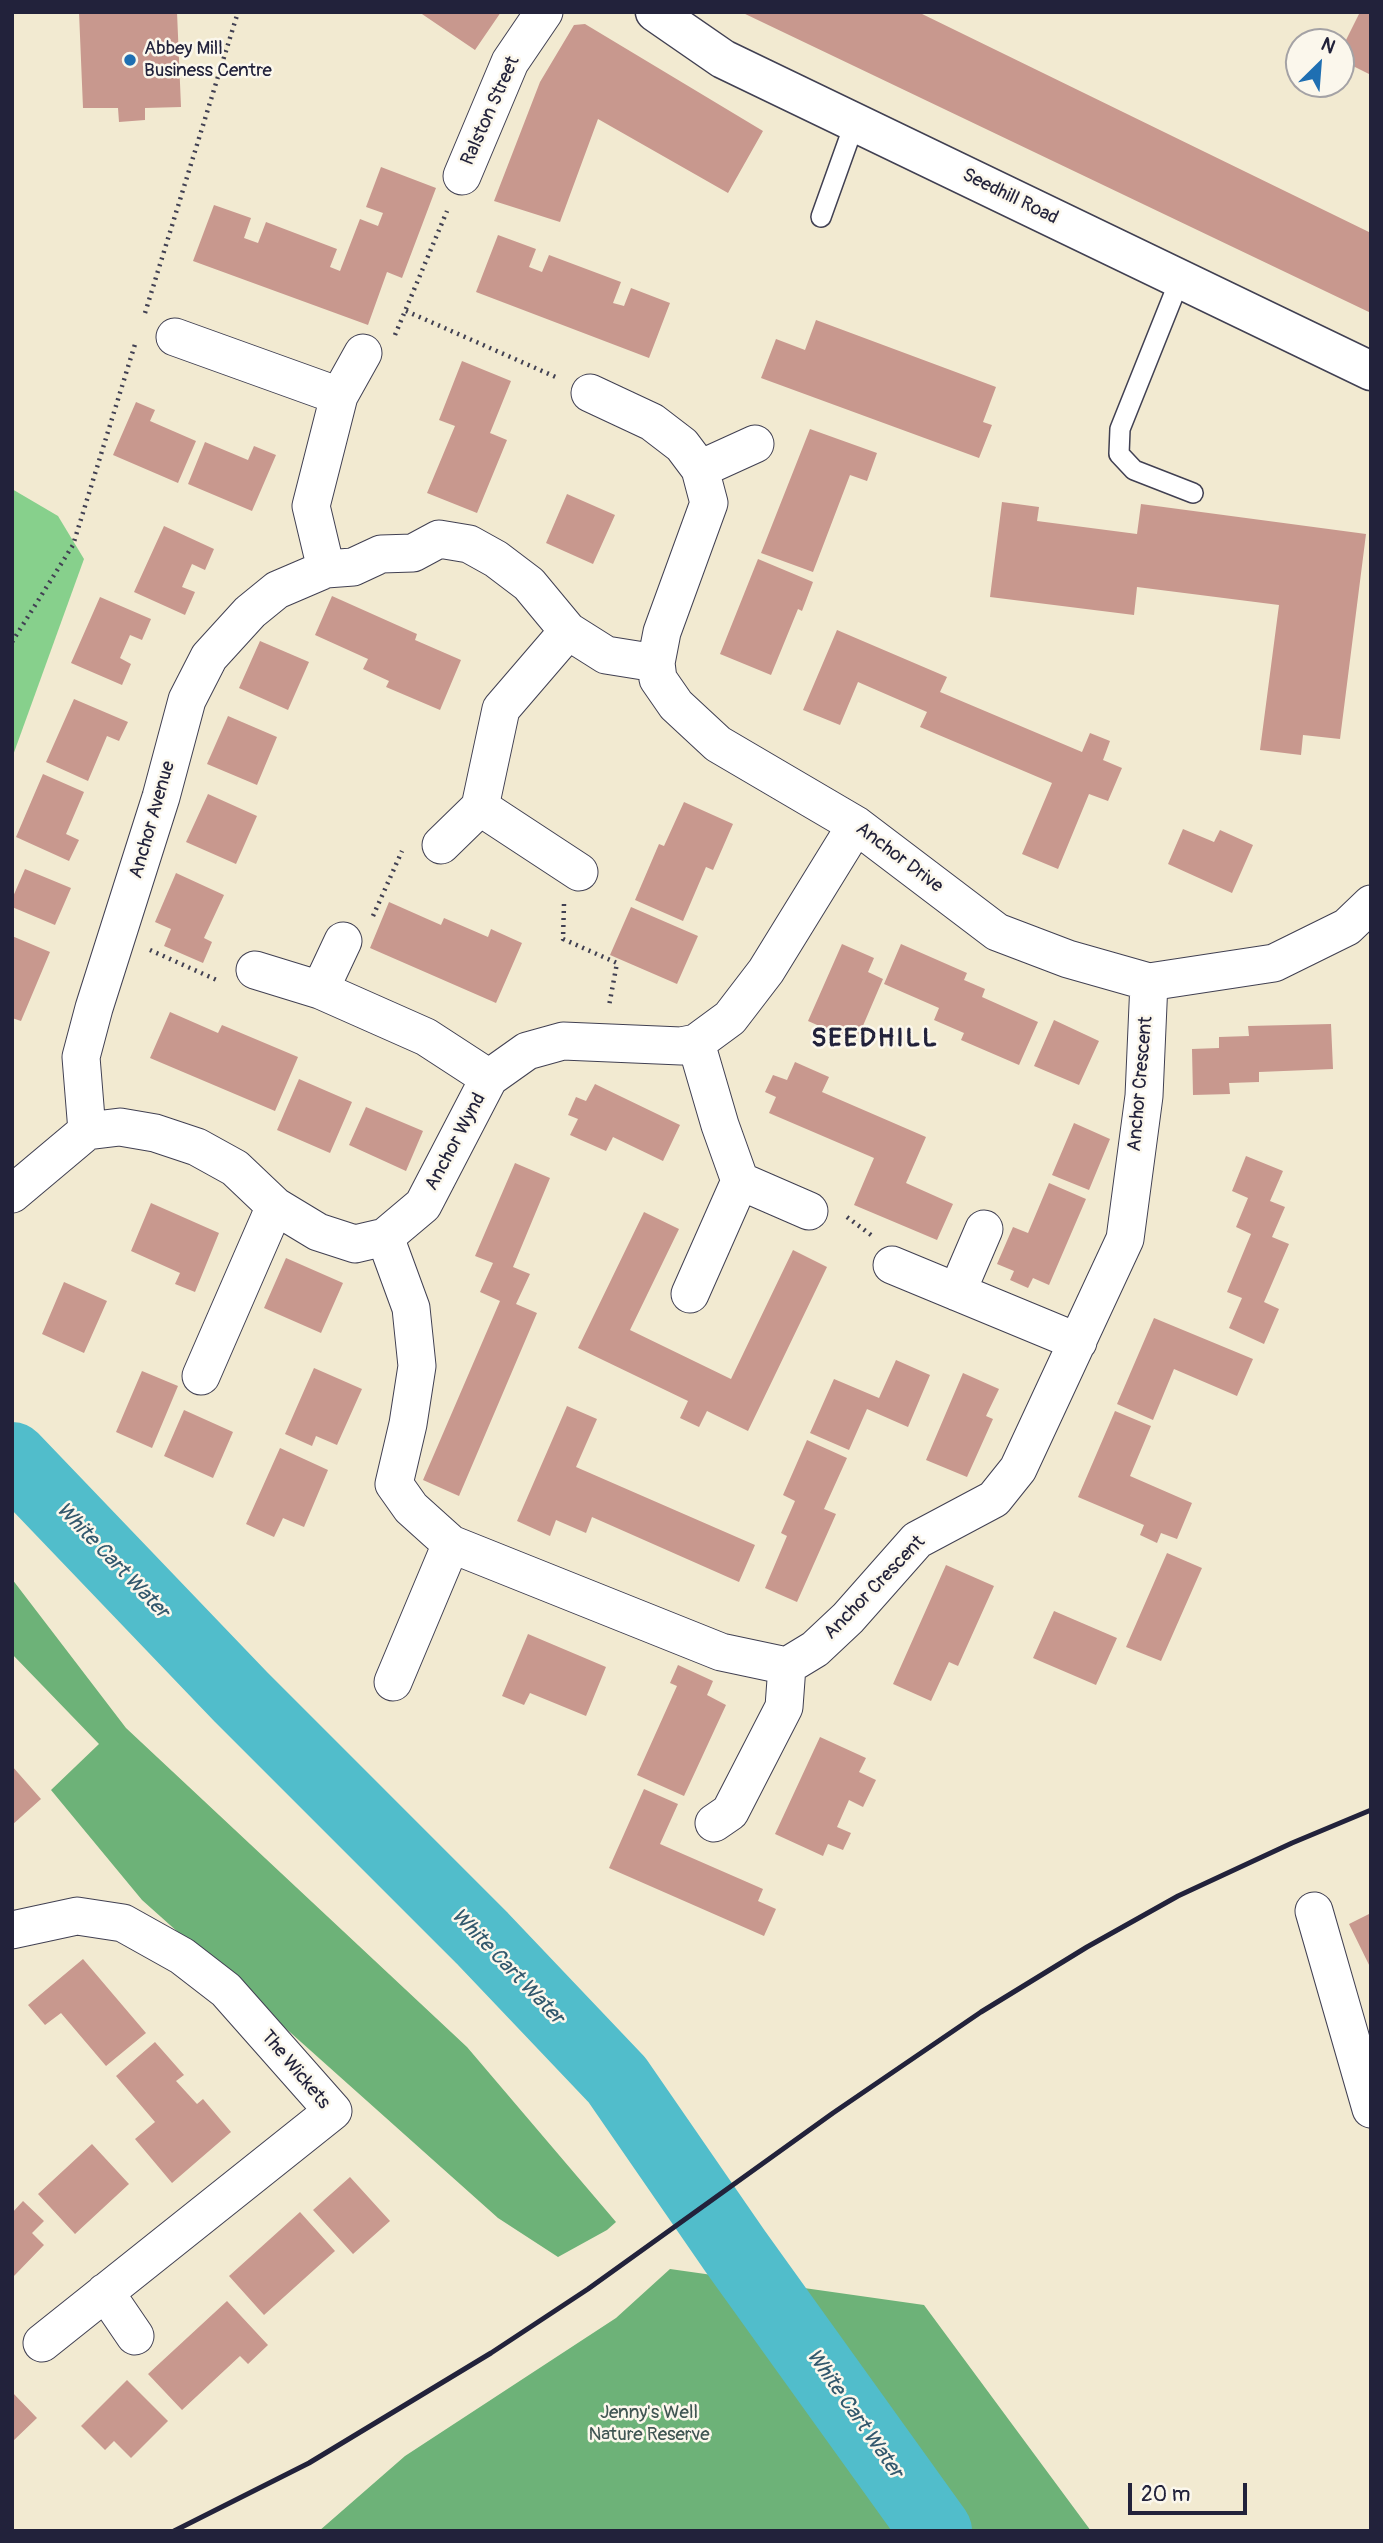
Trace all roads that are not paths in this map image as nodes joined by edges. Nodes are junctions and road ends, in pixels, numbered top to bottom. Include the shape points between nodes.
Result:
1 (544, 12) edge
2 (655, 12) edge
3 (855, 122) junction
4 (462, 176) road end
5 (821, 217) dead end
6 (1180, 279) junction
7 (175, 337) dead end
8 (363, 354) dead end
9 (1371, 371) edge
10 (590, 393) road end
11 (339, 396) junction
12 (755, 444) dead end
13 (700, 469) junction
14 (1193, 493) dead end
15 (326, 569) junction
16 (568, 631) junction
17 (656, 663) junction
18 (480, 807) junction
19 (856, 825) junction
20 (440, 845) road end
21 (579, 872) road end
22 (1371, 904) edge
23 (343, 941) road end
24 (255, 970) road end
25 (1149, 982) junction
26 (320, 989) junction
27 (696, 1042) junction
28 (489, 1078) junction
29 (87, 1131) junction
30 (740, 1181) junction
31 (12, 1194) edge
32 (275, 1206) junction
33 (809, 1210) road end
34 (984, 1229) dead end
35 (385, 1237) junction
36 (892, 1265) road end
37 (957, 1292) junction
38 (690, 1294) dead end
39 (1078, 1342) junction
40 (201, 1376) dead end
41 (451, 1544) junction
42 (787, 1666) junction
43 (393, 1682) dead end
44 (713, 1824) dead end
45 (1314, 1911) dead end
46 (12, 1930) edge
47 (1371, 2109) edge
48 (105, 2292) junction
49 (135, 2336) dead end
50 (42, 2343) dead end

1 - 4 street, Ralston Street via 510,62
2 - 3 street, Seedhill Road via 723,59
3 - 5 lane
3 - 6 street, Seedhill Road
6 - 9 street, Seedhill Road
6 - 14 lane via 1120,429 1119,454 1134,470
7 - 11 street
8 - 11 street
10 - 13 street via 652,422 682,445
11 - 15 street via 311,506
12 - 13 street
13 - 17 street via 709,503 662,632
15 - 16 street, Anchor Avenue via 353,567 382,554 413,553 439,539 469,544 529,584
15 - 29 street, Anchor Avenue via 277,590 250,612 209,657 187,700 81,1057
16 - 17 street, Anchor Avenue via 606,655
16 - 18 street via 501,709
17 - 19 street, Anchor Drive via 659,679 676,705 719,744
18 - 20 street
18 - 21 street
19 - 25 street, Anchor Drive via 998,932 1068,959
19 - 27 street via 766,971 730,1018
22 - 25 street, Anchor Drive via 1347,927 1274,963
23 - 26 street
24 - 26 street, Anchor Wynd
25 - 39 street, Anchor Crescent via 1143,1096 1125,1239
26 - 28 street, Anchor Wynd via 426,1037
27 - 28 street, Anchor Wynd via 681,1046 563,1041 527,1051
27 - 30 street
28 - 35 street, Anchor Wynd via 423,1205
29 - 31 street
29 - 32 street via 120,1126 197,1147 234,1168
30 - 33 street
30 - 38 street
32 - 35 street via 318,1232 355,1244
32 - 40 street
34 - 37 street
35 - 41 street via 411,1308 417,1366 394,1483 411,1508
36 - 37 street
37 - 39 street
39 - 42 street, Anchor Crescent via 1018,1469 994,1499 917,1540 815,1650
41 - 42 street via 721,1652
41 - 43 street
42 - 44 street via 784,1707 730,1812
45 - 47 street
46 - 48 street, The Wickets via 78,1916 123,1923 183,1956 226,1990 333,2111
48 - 49 street
48 - 50 street, The Wickets

